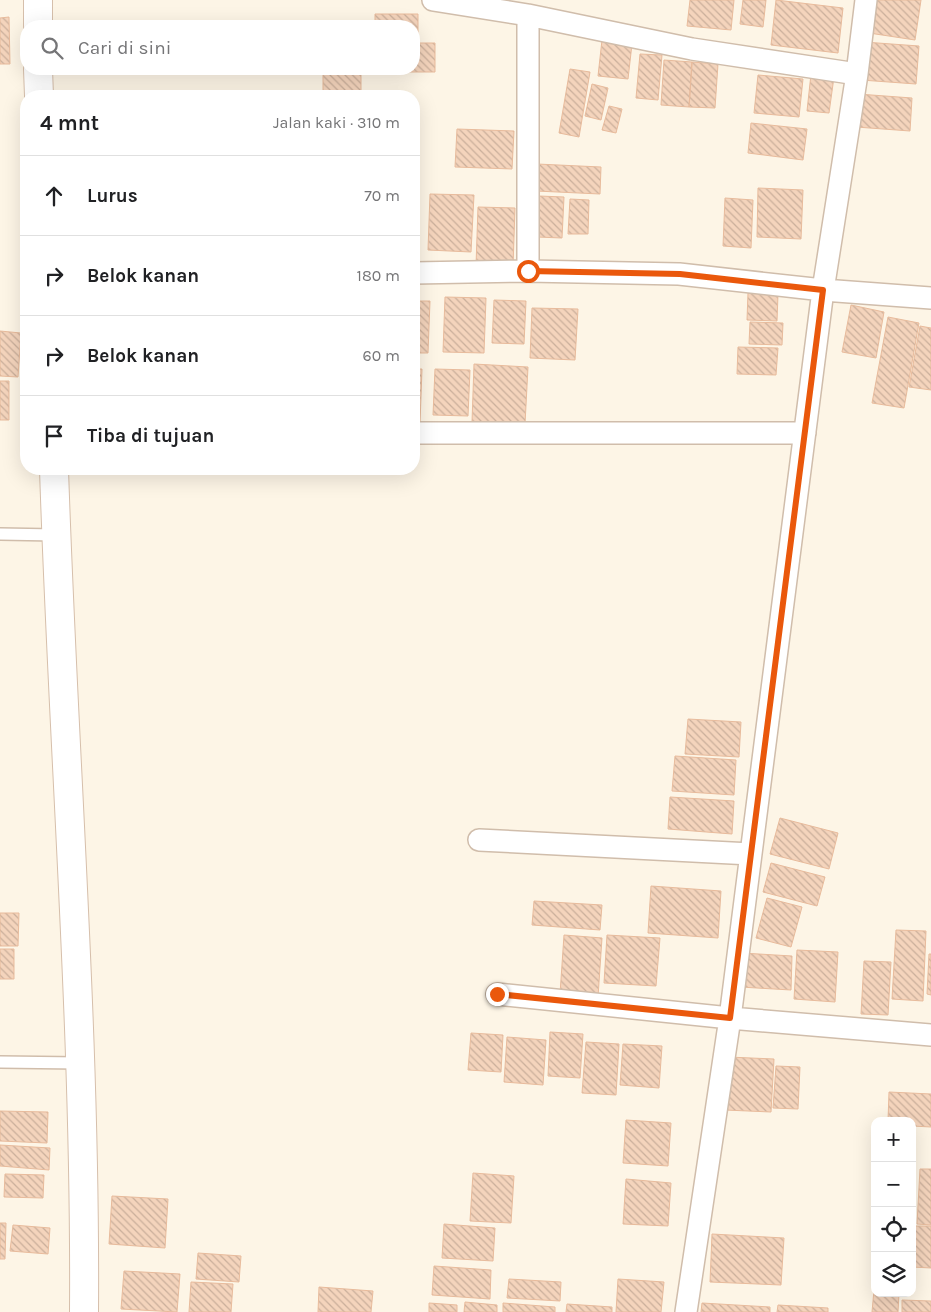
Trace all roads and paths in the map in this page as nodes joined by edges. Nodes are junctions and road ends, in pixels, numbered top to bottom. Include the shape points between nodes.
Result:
1 (38, 0) edge
2 (433, 0) edge
3 (866, 0) edge
4 (528, 15) junction
5 (38, 20) edge
6 (858, 74) junction
7 (38, 75) edge
8 (39, 90) edge
9 (528, 271) junction
10 (420, 273) edge
11 (823, 290) junction
12 (931, 298) edge
13 (420, 433) edge
14 (805, 433) junction
15 (54, 475) edge
16 (0, 534) edge
17 (56, 535) junction
18 (479, 840) dead end
19 (751, 854) junction
20 (497, 994) dead end
21 (730, 1018) junction
22 (931, 1035) edge
23 (0, 1062) edge
24 (80, 1063) junction
25 (84, 1312) edge
26 (686, 1312) edge

1 - 5 street
2 - 4 street
3 - 6 street
4 - 6 street via 692,49
4 - 9 street
6 - 11 street
7 - 8 street
9 - 10 street
9 - 11 street via 680,274
11 - 12 street
11 - 14 street
13 - 14 street
14 - 19 street
15 - 17 street
16 - 17 lane
17 - 24 street
18 - 19 street
19 - 21 street
20 - 21 street
21 - 22 street
21 - 26 street
23 - 24 lane
24 - 25 street

